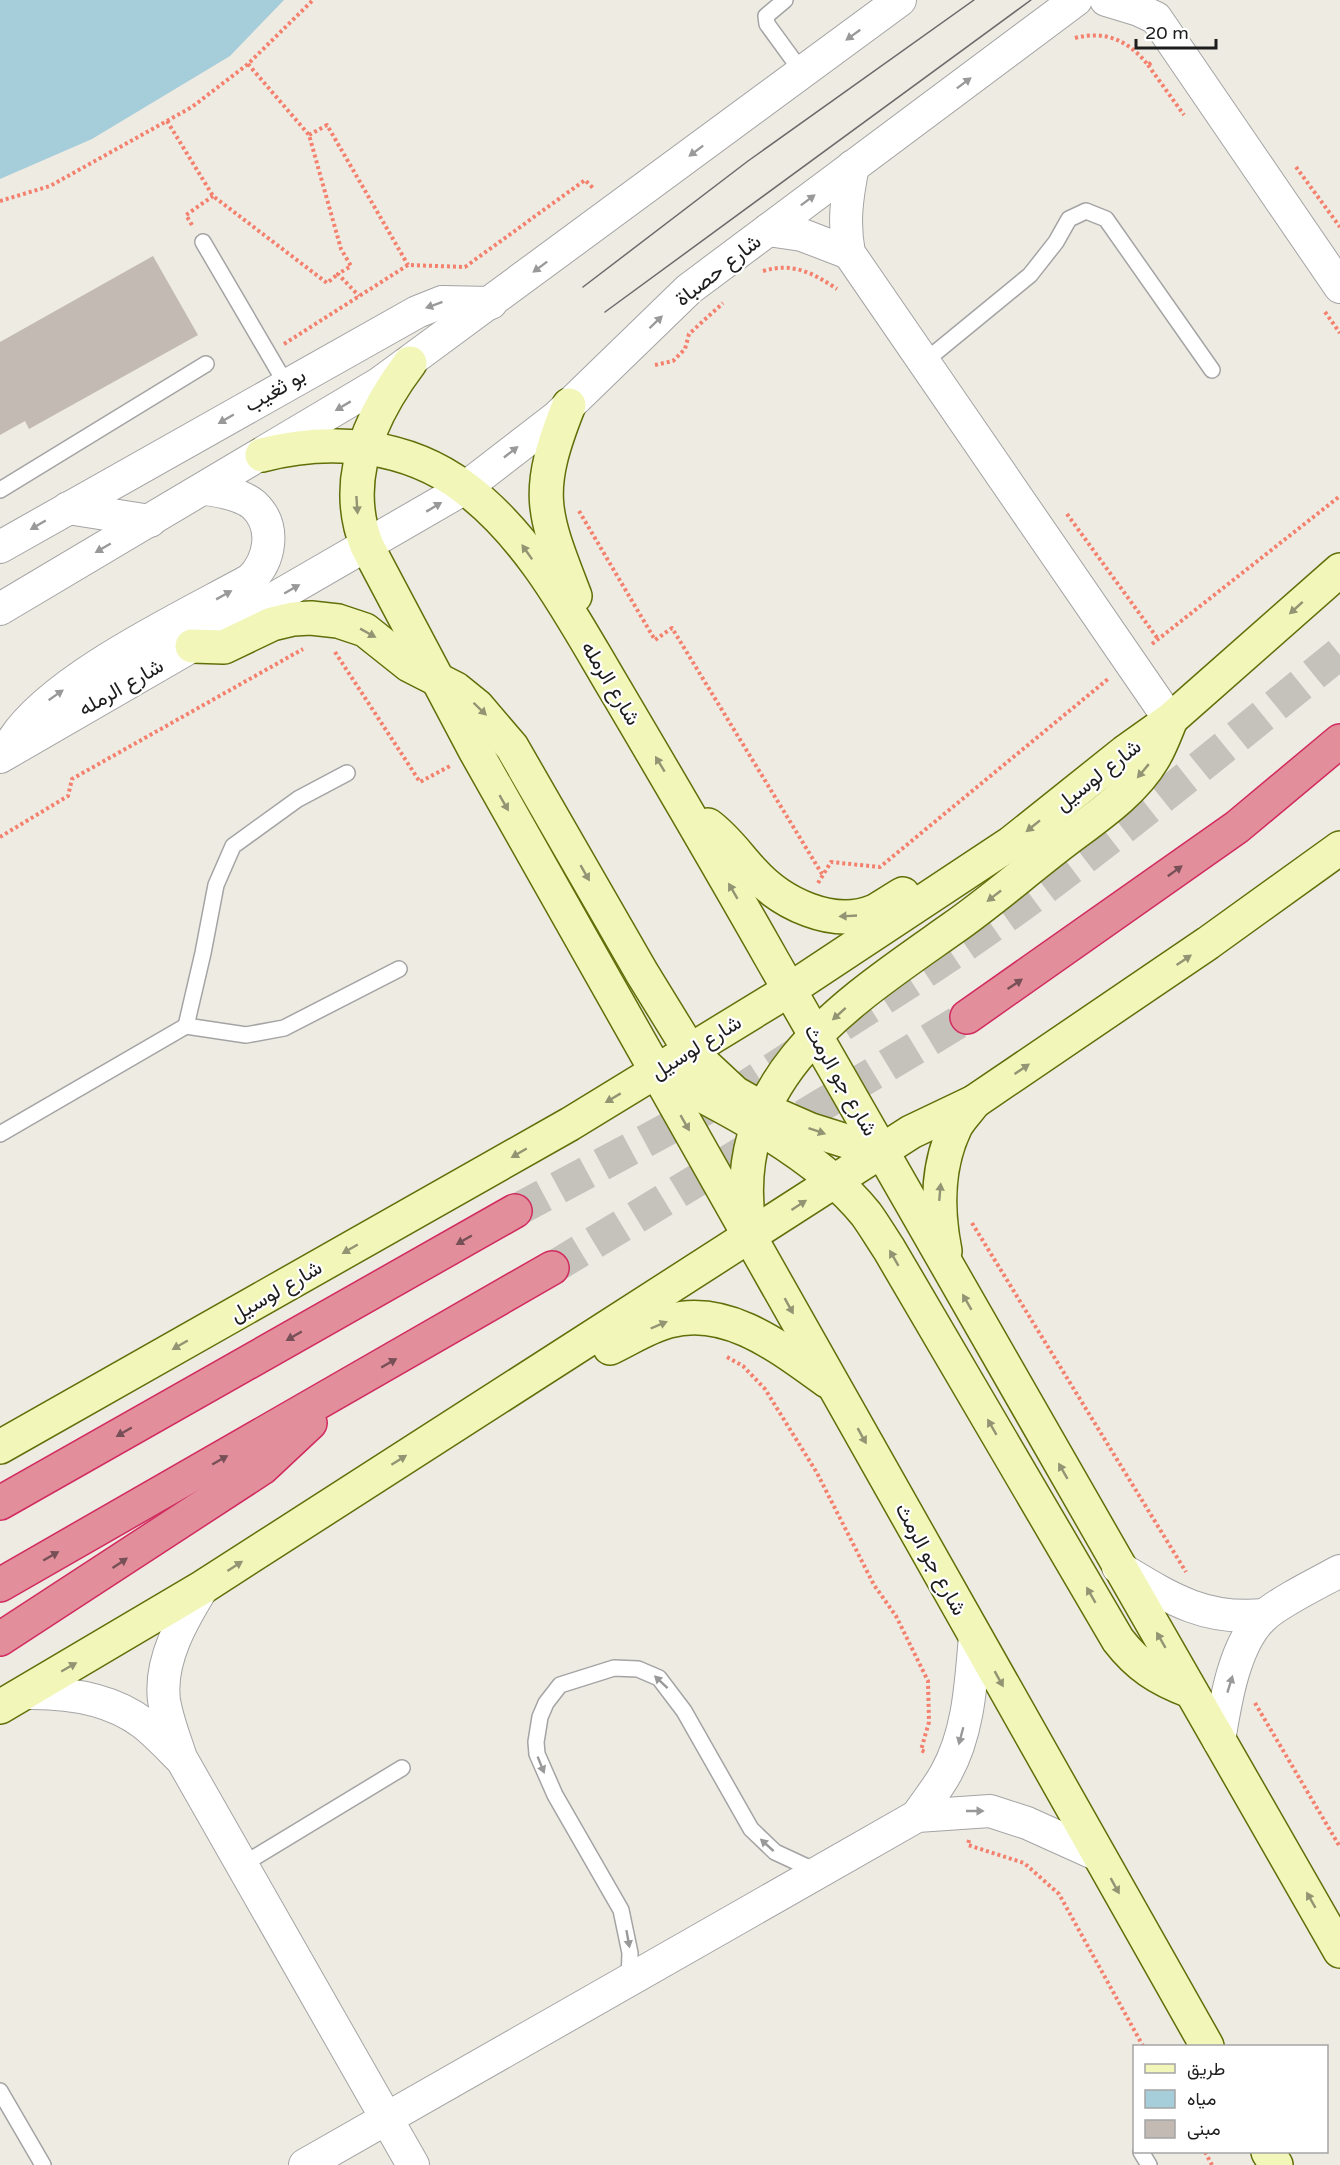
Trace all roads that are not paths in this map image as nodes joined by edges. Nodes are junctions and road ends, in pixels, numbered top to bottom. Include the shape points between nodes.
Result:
1 (785, 0) edge
2 (900, 0) edge
3 (1076, 0) edge
4 (1106, 0) edge
5 (1156, 9) edge
6 (802, 72) junction
7 (853, 166) junction
8 (768, 230) junction
9 (203, 242) road end
10 (849, 253) junction
11 (1340, 286) edge
12 (491, 303) junction
13 (924, 362) junction
14 (410, 363) junction
15 (206, 364) dead end
16 (1212, 370) dead end
17 (286, 384) junction
18 (569, 405) junction
19 (364, 447) junction
20 (262, 455) junction
21 (465, 488) junction
22 (0, 489) edge
23 (205, 489) junction
24 (68, 508) junction
25 (150, 521) junction
26 (367, 546) junction
27 (0, 548) edge
28 (1340, 570) edge
29 (0, 609) edge
30 (583, 636) junction
31 (192, 646) junction
32 (433, 675) junction
33 (1170, 720) junction
34 (1340, 741) edge
35 (2, 755) edge
36 (347, 773) dead end
37 (690, 815) junction
38 (1340, 848) edge
39 (980, 865) junction
40 (399, 969) dead end
41 (789, 990) junction
42 (967, 1017) tunnel mouth
43 (186, 1026) junction
44 (815, 1036) junction
45 (690, 1051) junction
46 (656, 1072) junction
47 (974, 1102) junction
48 (759, 1118) junction
49 (0, 1134) edge
50 (881, 1152) junction
51 (833, 1183) junction
52 (514, 1211) tunnel mouth
53 (750, 1237) junction
54 (552, 1268) tunnel mouth
55 (949, 1270) junction
56 (546, 1368) junction
57 (833, 1385) junction
58 (339, 1392) junction
59 (0, 1448) edge
60 (0, 1503) edge
61 (1118, 1568) junction
62 (1340, 1571) edge
63 (0, 1585) edge
64 (203, 1587) junction
65 (1264, 1615) junction
66 (975, 1636) junction
67 (0, 1639) edge
68 (1190, 1691) junction
69 (12, 1700) edge
70 (1219, 1741) junction
71 (181, 1758) junction
72 (402, 1768) dead end
73 (917, 1816) junction
74 (1098, 1855) junction
75 (242, 1865) junction
76 (818, 1872) junction
77 (1340, 1951) edge
78 (629, 1980) junction
79 (1206, 2045) edge
80 (0, 2091) edge
81 (387, 2118) junction
82 (43, 2165) edge
83 (305, 2165) edge
84 (413, 2165) edge

1 - 6 lane via 766,15 767,24
2 -> 6 street
7 -> 3 street, شارع حصباة
4 - 5 street
5 - 11 street
6 -> 12 street
8 -> 7 street, شارع حصباة
7 - 10 street via 845,207
8 - 10 street via 802,234
18 -> 8 street, شارع حصباة via 689,289
9 - 17 lane
10 - 13 street
12 - 14 street
12 -> 17 street, بو ثغيب via 442,302
13 - 16 lane via 1030,275 1069,219 1086,211 1106,219
13 - 33 street
14 - 19 main road via 389,391
14 -> 20 street, شارع الرمله
15 - 22 lane
17 -> 24 street, بو ثغيب
21 -> 18 street, شارع حصباة
18 - 30 main road via 547,470 546,505 556,550 578,602
19 - 20 main road, شارع الرمله via 314,445
19 - 21 main road, شارع الرمله via 417,462
19 -> 26 main road via 356,495
20 - 23 street, شارع الرمله
26 -> 21 street, شارع حصباة
30 -> 21 main road, شارع الرمله via 516,535
23 - 25 street, شارع الرمله
35 -> 23 street via 51,698 258,572 269,543 259,512 232,494
24 - 25 street
24 -> 27 street, بو ثغيب
25 -> 29 street, شارع الرمله
31 -> 26 street, شارع الرمله
26 - 32 main road
28 -> 33 main road, شارع لوسيل
37 -> 30 main road, شارع الرمله
31 -> 32 main road via 224,647 292,619 338,621 365,630 409,665
31 - 35 street, شارع الرمله
32 -> 45 main road via 477,706 512,747
32 -> 46 main road
33 -> 39 main road, شارع لوسيل
33 -> 44 main road via 1153,760 1116,801 955,927 876,981
42 -> 34 highway via 1237,827
36 - 43 lane via 298,799 233,846 216,885
39 -> 37 main road via 940,875 874,911 841,917 806,909 771,890 714,830
41 -> 37 main road, شارع الرمله
47 -> 38 main road via 1208,944
39 - 41 main road, شارع لوسيل
40 - 43 lane via 284,1028 246,1035
41 - 44 main road, شارع جو الرمث
41 - 45 main road, شارع لوسيل
43 - 49 lane
44 - 48 main road via 785,1069
44 - 50 main road, شارع جو الرمث
45 - 46 main road, شارع لوسيل
45 - 48 main road
46 - 48 main road via 723,1107
46 -> 53 main road, شارع جو الرمث
46 -> 59 main road, شارع لوسيل
47 - 50 main road via 911,1132
55 -> 47 main road via 939,1198 944,1162 955,1128
48 -> 50 main road
48 - 51 main road
48 - 53 main road via 746,1182
50 - 51 main road
50 - 55 main road, شارع جو الرمث
53 -> 51 main road
68 -> 51 main road via 1151,1674 1134,1661 1118,1640 889,1249 866,1214
52 -> 60 highway
53 - 56 main road
53 -> 57 main road, شارع جو الرمث
58 -> 54 highway
61 -> 55 main road, شارع جو الرمث
56 -> 57 main road via 596,1354 669,1321 706,1318 749,1330
64 -> 56 main road
57 -> 66 main road, شارع جو الرمث
63 -> 58 highway
67 -> 58 highway via 262,1468
61 - 65 street via 1193,1609 1232,1617
68 -> 61 main road, شارع جو الرمث
62 - 65 street
69 -> 64 main road
64 - 71 street via 173,1643 164,1682 167,1713
70 -> 65 street via 1235,1669 1247,1639
66 -> 73 street via 971,1686 957,1752
66 -> 74 main road, شارع جو الرمث
68 - 70 main road, شارع جو الرمث
69 - 71 street via 70,1695 107,1704 143,1723
77 -> 70 main road, شارع جو الرمث
71 - 75 street
72 - 75 lane
73 -> 74 street via 990,1811
73 - 76 street
74 -> 79 main road, شارع جو الرمث
75 - 81 street
76 - 78 street
76 -> 78 lane via 775,1852 751,1829 684,1711 659,1678 638,1669 614,1668 560,1685 540,1717 537,1754 555,1795 621,1910 630,1953
78 - 81 street
80 - 82 lane
81 - 83 street
81 - 84 street

